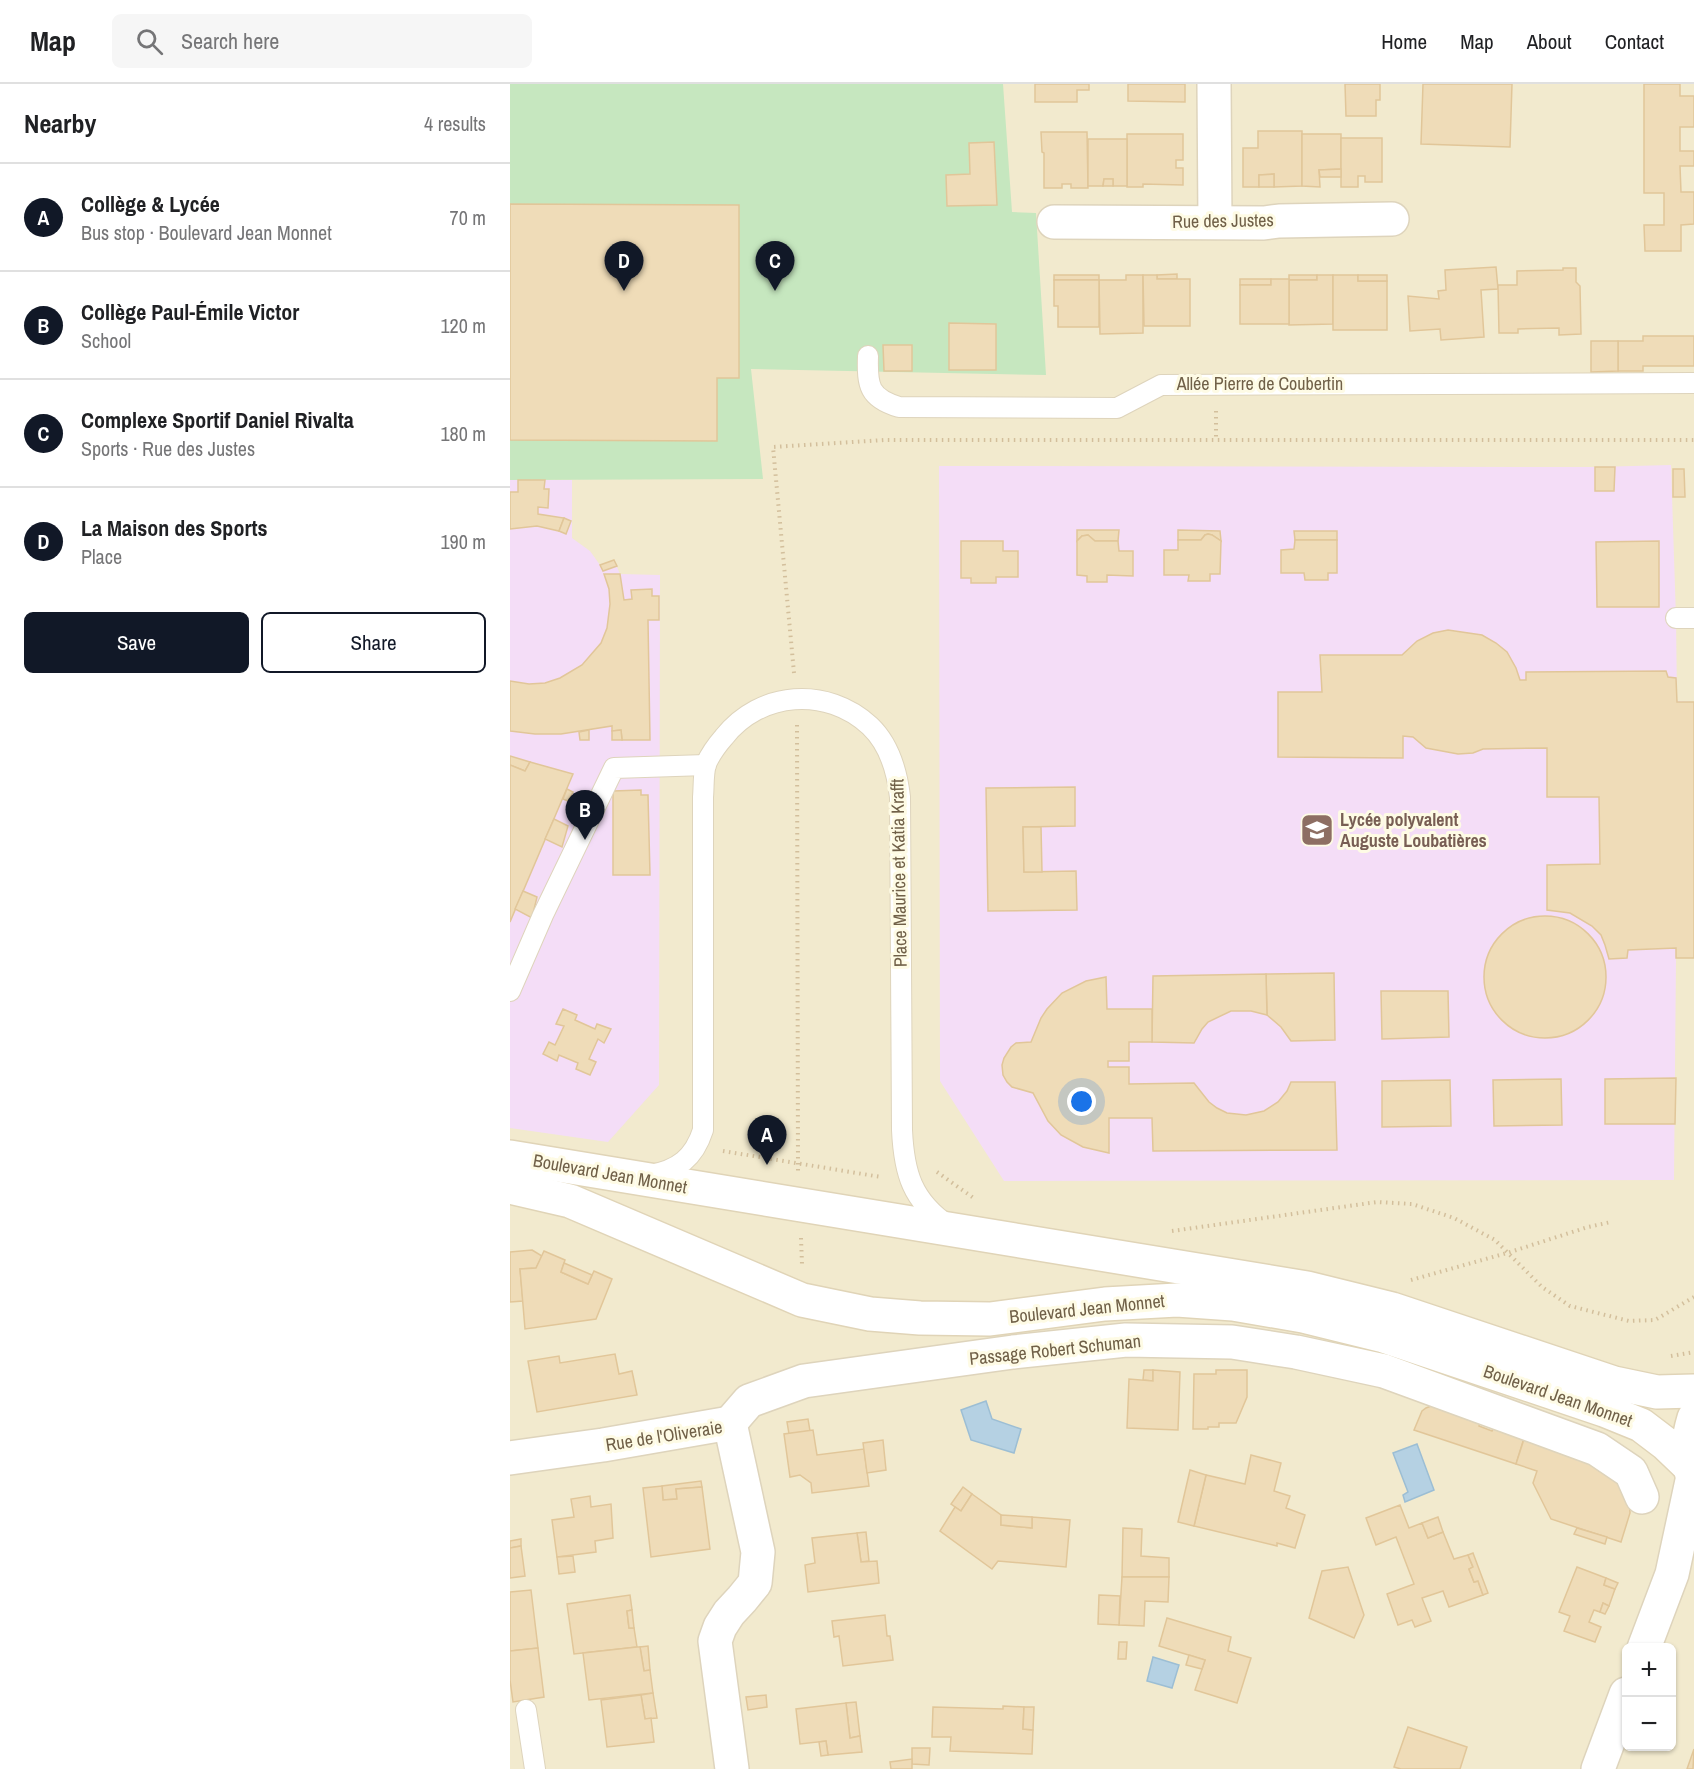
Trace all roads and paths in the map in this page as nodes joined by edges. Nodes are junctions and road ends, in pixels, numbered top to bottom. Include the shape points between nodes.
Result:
1 (1214, 84) edge
2 (1392, 219) dead end
3 (1054, 222) dead end
4 (1215, 222) junction
5 (868, 356) dead end
6 (1694, 383) edge
7 (1694, 440) edge
8 (796, 698) junction
9 (706, 765) junction
10 (510, 990) edge
11 (903, 1156) junction
12 (510, 1157) edge
13 (635, 1178) junction
14 (510, 1187) edge
15 (977, 1201) dead end
16 (801, 1206) junction
17 (1611, 1222) dead end
18 (956, 1231) junction
19 (1166, 1231) dead end
20 (1508, 1253) junction
21 (1410, 1281) dead end
22 (1694, 1297) edge
23 (802, 1300) junction
24 (1694, 1390) edge
25 (1694, 1418) edge
26 (730, 1423) junction
27 (510, 1458) edge
28 (1692, 1473) edge
29 (1642, 1497) dead end
30 (1694, 1545) edge
31 (1672, 1574) junction
32 (1646, 1643) edge
33 (1625, 1697) edge
34 (525, 1710) dead end
35 (530, 1766) edge
36 (732, 1769) edge
37 (1598, 1769) edge

1 - 4 street
2 - 4 street, Rue des Justes
3 - 4 street, Rue des Justes
5 - 6 lane, Allée Pierre de Coubertin via 872,389 883,402 899,407 1117,408 1161,385
7 - 8 path via 885,440 772,447
8 - 9 lane, Place Maurice et Katia Krafft via 752,711 732,727
8 - 11 lane, Place Maurice et Katia Krafft via 827,701 872,727 897,771
8 - 16 path via 797,1164
9 - 10 lane via 614,768
9 - 13 lane, Place Maurice et Katia Krafft via 703,1130 698,1147 683,1163 660,1174
11 - 15 path via 931,1168
11 - 18 lane, Place Maurice et Katia Krafft via 910,1182 922,1201
12 - 13 street, Boulevard Jean Monnet
13 - 16 street, Boulevard Jean Monnet
14 - 23 street, Boulevard Jean Monnet via 570,1201
16 - 18 street, Boulevard Jean Monnet
16 - 23 path
17 - 20 path
18 - 24 street, Boulevard Jean Monnet via 1307,1288 1392,1309 1614,1383 1657,1392
19 - 20 path via 1377,1202 1412,1204 1454,1218 1495,1240
20 - 21 path
20 - 22 path via 1542,1287 1570,1306 1629,1321 1655,1320
23 - 28 street, Boulevard Jean Monnet via 870,1314 920,1318 990,1319 1105,1304 1177,1300 1233,1304 1303,1316 1384,1336 1604,1410 1641,1425 1666,1444
25 - 28 street via 1687,1441
26 - 27 street, Rue de l'Oliveraie
26 - 29 street, Passage Robert Schuman via 750,1401 804,1381 1126,1340 1232,1342 1384,1371 1597,1449 1632,1472
26 - 36 street, Rue de l'Oliveraie via 758,1552 755,1583 729,1613 715,1641
28 - 31 street
30 - 31 street
31 - 32 street
33 - 37 street
34 - 35 lane

